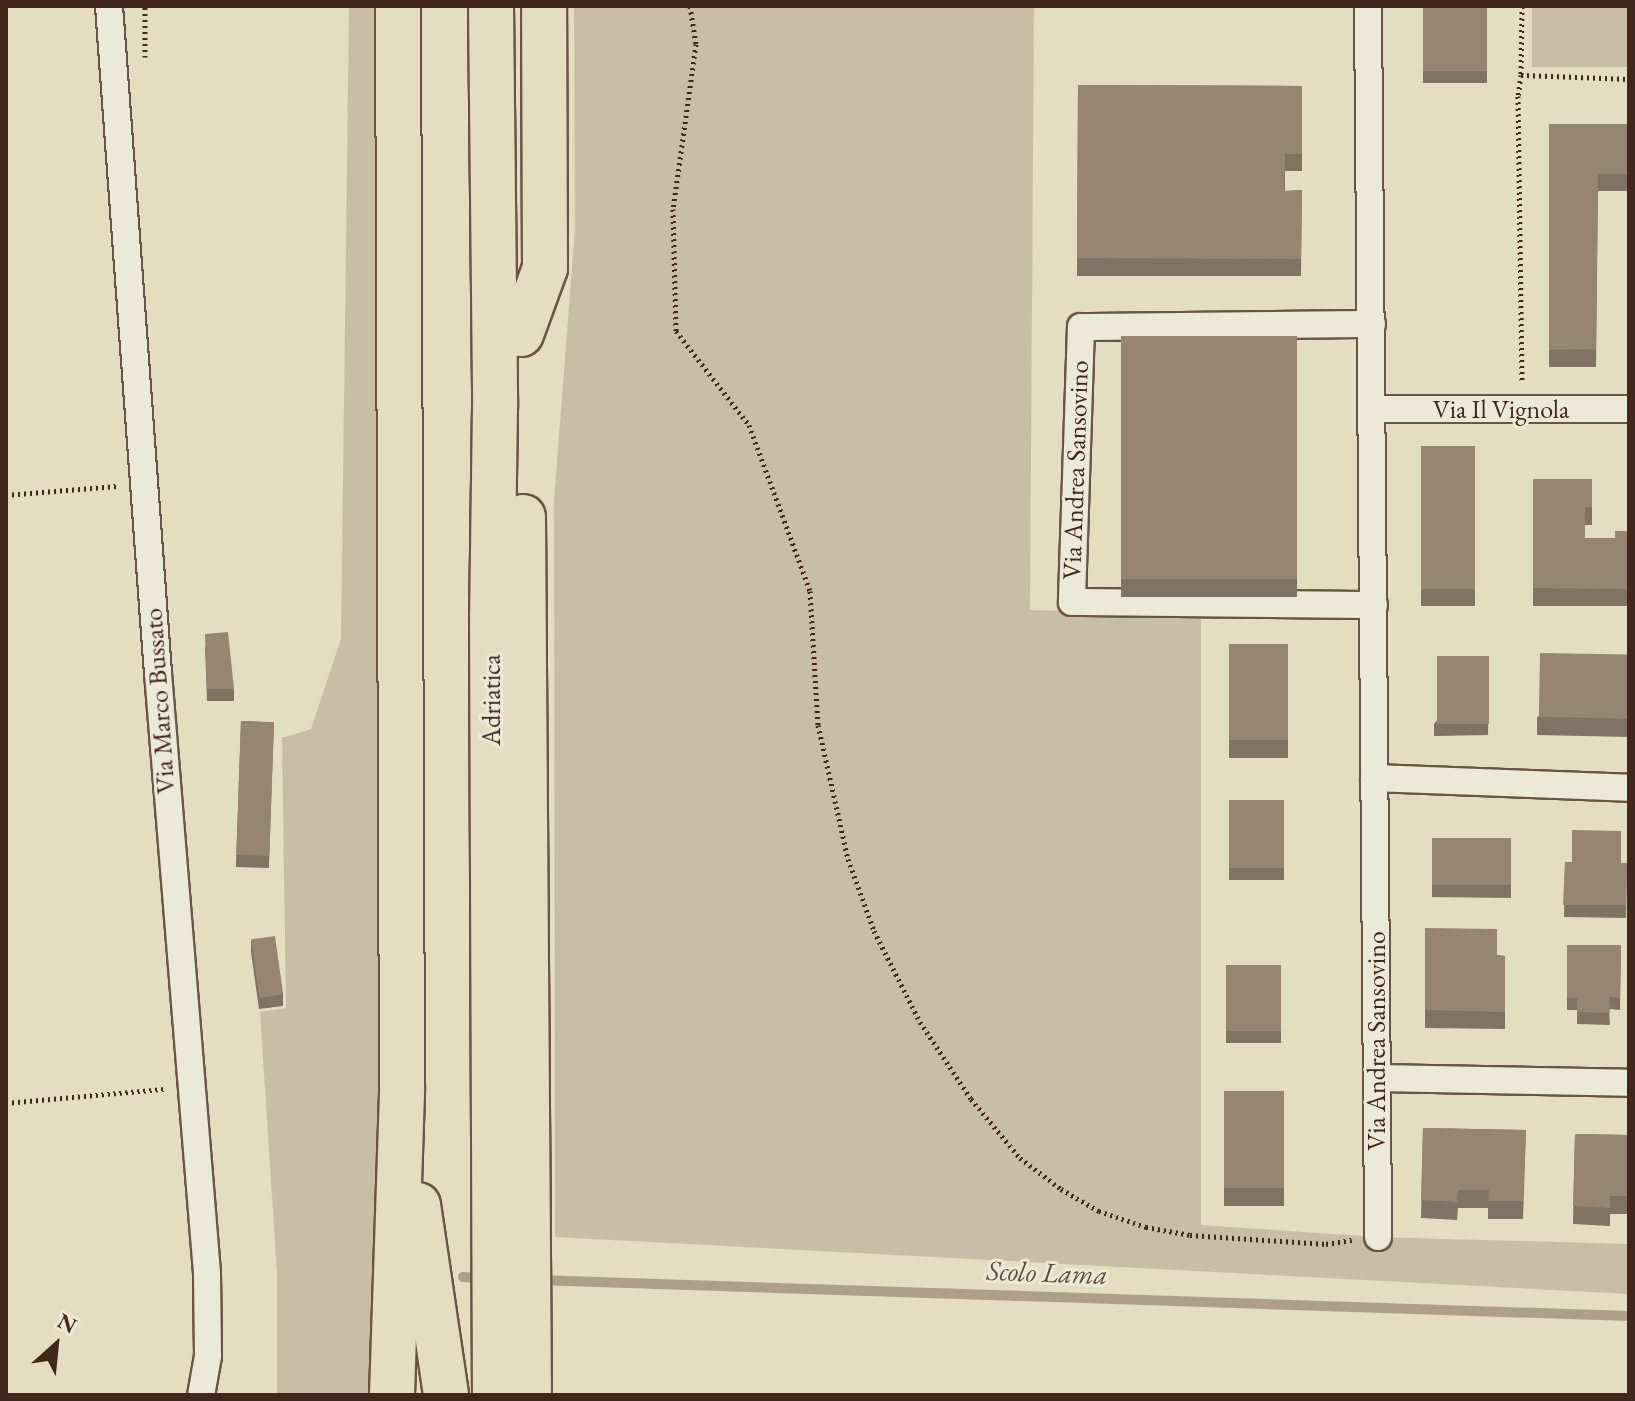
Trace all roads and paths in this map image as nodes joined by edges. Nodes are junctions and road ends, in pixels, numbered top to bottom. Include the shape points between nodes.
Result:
1 (109, 6) edge
2 (398, 6) edge
3 (423, 6) edge
4 (491, 6) edge
5 (521, 6) edge
6 (544, 6) edge
7 (690, 6) edge
8 (1368, 6) edge
9 (1522, 6) edge
10 (1521, 75) junction
11 (1629, 79) edge
12 (401, 168) junction
13 (1372, 324) junction
14 (521, 334) junction
15 (1373, 409) junction
16 (1629, 409) edge
17 (1522, 411) junction
18 (1374, 605) junction
19 (1374, 778) junction
20 (1629, 788) edge
21 (1378, 1078) junction
22 (1629, 1083) edge
23 (191, 1087) junction
24 (402, 1088) junction
25 (6, 1103) edge
26 (512, 1200) junction
27 (1378, 1237) joint
28 (512, 1325) junction
29 (201, 1395) edge
30 (392, 1395) edge
31 (446, 1395) edge
32 (495, 1395) edge
33 (529, 1395) edge

1 - 23 street, Via Marco Bussato
2 - 12 highway
3 - 12 highway
4 - 26 highway, Adriatica
5 - 14 highway, Adriatica
6 - 14 highway via 545,268
7 - 27 path via 696,44 673,209 676,331 749,425 810,591 818,725 848,859 874,931 920,1022 971,1099 1020,1158 1099,1211 1190,1235 1326,1244
8 - 13 street, Via Andrea Sansovino
9 - 10 path
10 - 11 path
10 - 17 path
12 - 24 highway
13 - 15 street, Via Andrea Sansovino
13 - 18 street, Via Andrea Sansovino via 1081,327 1072,602
14 - 26 highway, Adriatica
15 - 17 street, Via Il Vignola
15 - 18 street, Via Andrea Sansovino
16 - 17 street, Via Il Vignola
18 - 19 street, Via Andrea Sansovino
19 - 20 street
19 - 21 street, Via Andrea Sansovino
21 - 22 street
21 - 27 street, Via Andrea Sansovino
23 - 25 path
23 - 29 street, Via Marco Bussato via 207,1273 208,1356
24 - 30 highway
24 - 31 highway
26 - 28 highway, Adriatica
28 - 32 highway, Adriatica
28 - 33 highway, Adriatica

